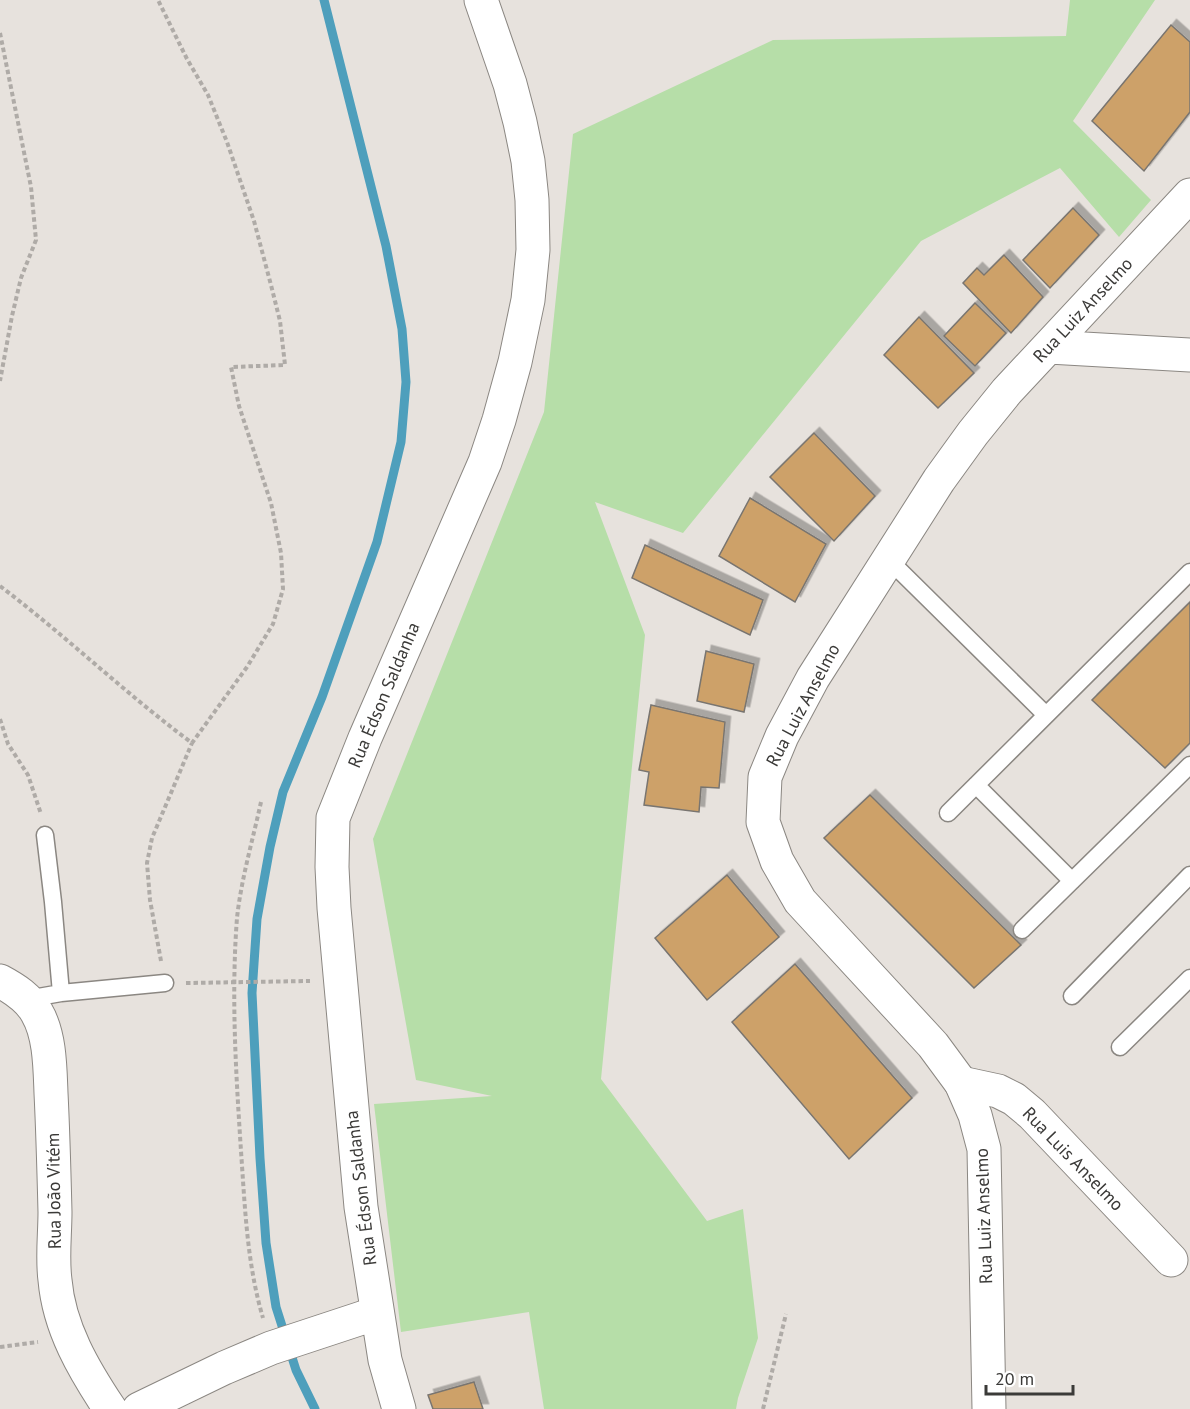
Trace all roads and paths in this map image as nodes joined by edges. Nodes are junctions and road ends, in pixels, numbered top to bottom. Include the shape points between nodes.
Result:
1 (158, 0) edge
2 (481, 0) edge
3 (0, 33) edge
4 (1190, 195) edge
5 (1048, 347) junction
6 (1190, 355) edge
7 (0, 381) edge
8 (888, 559) junction
9 (1190, 572) edge
10 (0, 586) edge
11 (1046, 715) junction
12 (0, 719) edge
13 (192, 743) junction
14 (1190, 765) edge
15 (976, 785) junction
16 (261, 802) dead end
17 (948, 813) dead end
18 (45, 835) joint
19 (1190, 875) edge
20 (1072, 881) junction
21 (1022, 930) dead end
22 (1190, 978) edge
23 (340, 980) junction
24 (0, 981) edge
25 (234, 981) junction
26 (165, 983) junction
27 (62, 993) junction
28 (1072, 996) dead end
29 (27, 999) junction
30 (1120, 1047) dead end
31 (961, 1083) junction
32 (1171, 1260) dead end
33 (377, 1313) junction
34 (786, 1314) dead end
35 (70, 1338) junction
36 (283, 1344) junction
37 (0, 1347) edge
38 (110, 1409) edge
39 (139, 1409) edge
40 (399, 1409) edge
41 (763, 1409) edge
42 (989, 1409) edge

1 - 13 path via 208,96 227,142 271,285 285,365 231,367 238,406 271,502 283,589 273,624
2 - 23 street, Rua Édson Saldanha via 518,113 528,161 533,250 528,300 505,401 484,462 333,818 332,867
3 - 7 path via 31,187 36,240 21,278
4 - 5 street, Rua Luiz Anselmo
5 - 6 street
5 - 8 street, Rua Luiz Anselmo via 973,433
8 - 11 lane
8 - 31 street, Rua Luiz Anselmo via 813,678 782,736 765,777 763,822 777,861 800,901 933,1045
9 - 11 lane
10 - 13 path
11 - 15 lane
12 - 18 path via 8,744 28,775
13 - 26 path via 152,838 147,863
14 - 20 lane
15 - 17 lane
15 - 20 lane
16 - 25 path via 238,916
18 - 27 lane
19 - 28 lane
20 - 21 lane
22 - 30 lane
23 - 25 path
23 - 33 street, Rua Édson Saldanha via 361,1207
24 - 29 street, Rua João Vitém
25 - 26 path
25 - 36 path via 247,1241 255,1293
26 - 27 lane
27 - 29 lane
29 - 35 street, Rua João Vitém via 44,1030 50,1061 54,1280
31 - 32 street, Rua Luis Anselmo via 998,1091 1032,1114
31 - 42 street, Rua Luiz Anselmo via 975,1114 984,1149
33 - 36 street
33 - 40 street, Rua Édson Saldanha
34 - 41 path
35 - 37 path
35 - 38 street, Rua João Vitém
36 - 39 street

